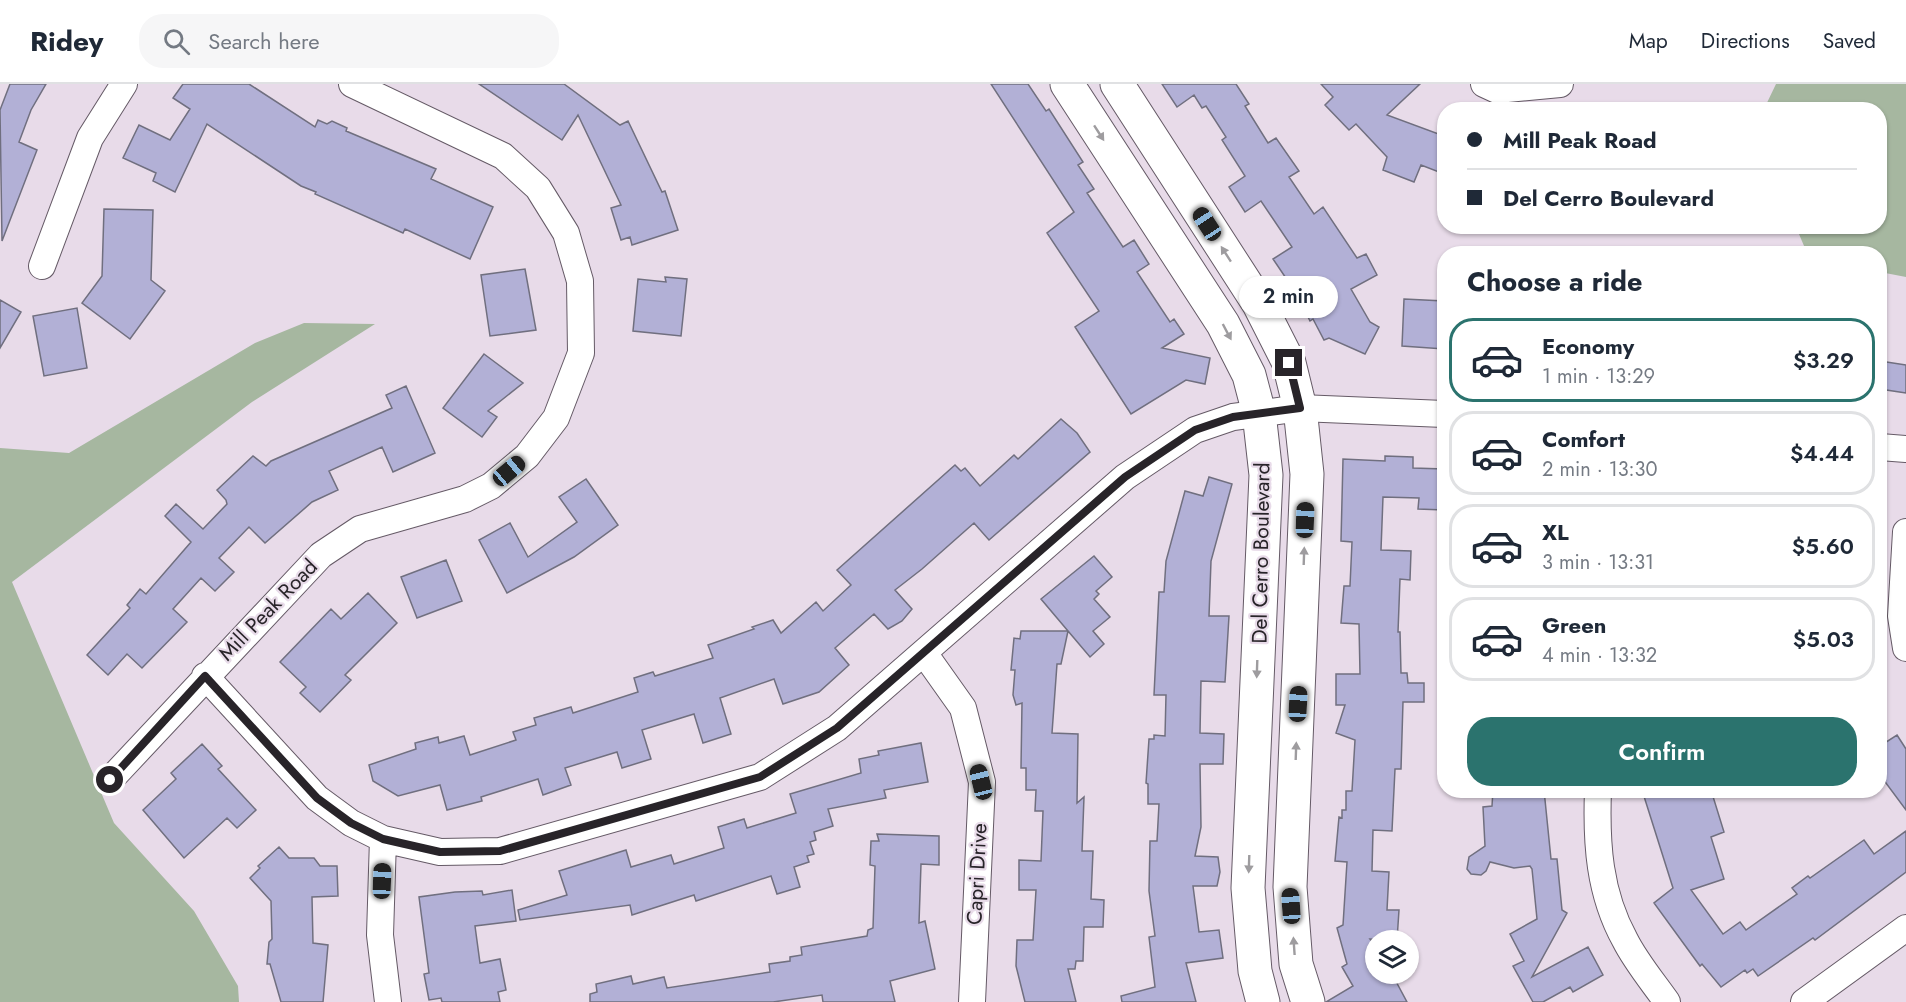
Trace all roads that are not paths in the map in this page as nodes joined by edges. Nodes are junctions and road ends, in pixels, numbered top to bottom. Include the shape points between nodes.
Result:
1 (124, 84) edge
2 (352, 84) edge
3 (1067, 84) edge
4 (1116, 84) edge
5 (1484, 84) edge
6 (1560, 84) edge
7 (42, 266) dead end
8 (1300, 408) junction
9 (1259, 412) junction
10 (1437, 414) edge
11 (1887, 448) edge
12 (1906, 449) edge
13 (1906, 532) edge
14 (1906, 648) edge
15 (924, 654) junction
16 (205, 676) junction
17 (110, 780) dead end
18 (1598, 798) edge
19 (383, 839) junction
20 (1906, 928) edge
21 (388, 1002) edge
22 (972, 1002) edge
23 (1263, 1002) edge
24 (1308, 1002) edge
25 (1667, 1002) edge
26 (1804, 1002) edge

1 - 7 street via 90,138
2 - 16 street, Mill Peak Road via 503,156 538,188 566,233 580,281 581,353 556,418 527,456 491,486 465,499 360,528 321,555
3 -> 9 street, Del Cerro Boulevard via 1223,324 1249,375
8 -> 4 street, Del Cerro Boulevard via 1289,363 1259,304
5 - 6 street via 1497,90
8 - 9 street
8 - 10 street
24 -> 8 street, Del Cerro Boulevard via 1296,964 1290,887 1307,474
9 - 15 street via 1195,430 1125,477
9 -> 23 street, Del Cerro Boulevard via 1266,475 1248,888 1254,971
11 - 12 street
13 - 14 street via 1901,616
15 - 19 street via 837,728 760,777 500,851 440,852
15 - 22 street, Capri Drive via 963,708 981,782
16 - 17 street, Mill Peak Road
16 - 19 street via 317,798 351,823
18 - 25 street via 1600,871 1611,913 1626,943
19 - 21 street via 380,935
20 - 26 street

